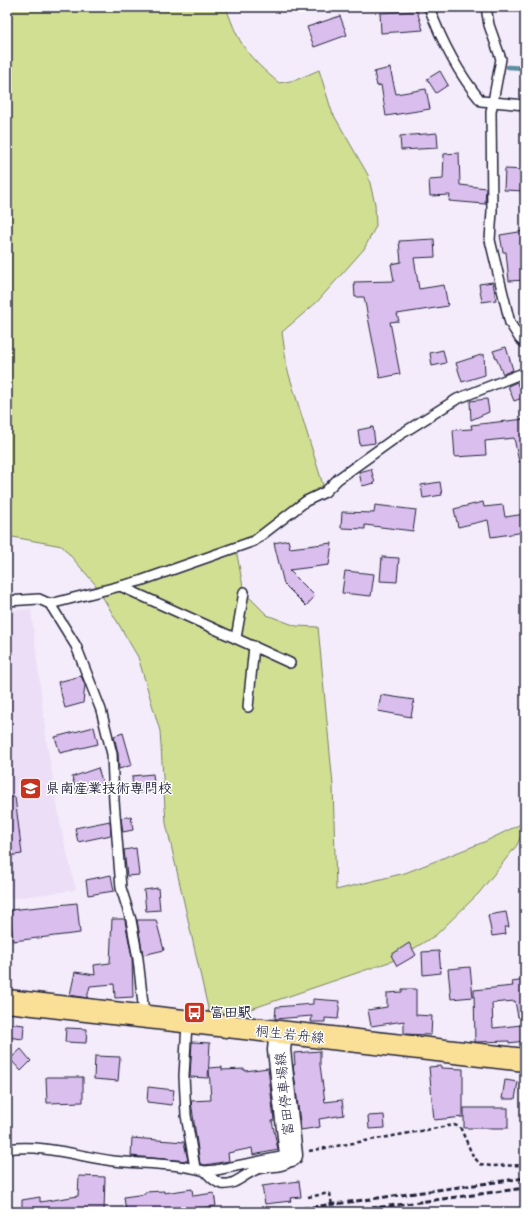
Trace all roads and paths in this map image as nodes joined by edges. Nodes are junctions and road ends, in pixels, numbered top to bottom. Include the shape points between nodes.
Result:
1 (429, 7) edge
2 (486, 7) edge
3 (494, 102) junction
4 (525, 105) edge
5 (525, 343) edge
6 (525, 371) edge
7 (120, 586) junction
8 (244, 592) dead end
9 (7, 601) edge
10 (50, 604) junction
11 (236, 638) junction
12 (254, 646) junction
13 (290, 663) dead end
14 (248, 707) dead end
15 (7, 1002) edge
16 (142, 1018) junction
17 (187, 1023) junction
18 (281, 1033) junction
19 (525, 1060) edge
20 (7, 1149) edge
21 (291, 1155) junction
22 (525, 1165) edge
23 (195, 1168) junction
24 (205, 1171) junction
25 (308, 1197) dead end
26 (333, 1212) edge

1 - 3 lane via 445,45 469,86 481,101
2 - 3 lane via 489,25 501,59
3 - 4 lane
3 - 5 lane via 491,112 490,240 510,323
6 - 7 lane via 457,399 398,436 338,479 325,492 306,501 254,541
7 - 10 lane
7 - 11 lane
8 - 11 lane
9 - 10 lane via 39,599
10 - 16 lane via 76,646 109,738 121,888 131,920 138,960
11 - 12 lane
12 - 13 lane
12 - 14 lane
15 - 16 main road, 桐生岩舟線
16 - 17 main road, 桐生岩舟線
17 - 18 main road, 桐生岩舟線
17 - 23 lane via 184,1076 186,1116
18 - 19 main road, 桐生岩舟線
18 - 21 main road, 富田停車場線 via 279,1050
20 - 23 lane via 24,1146 112,1160
21 - 22 path via 454,1124 460,1127 473,1156 480,1164
21 - 24 lane
21 - 24 lane via 291,1161 286,1164 258,1169 229,1184 215,1181
23 - 24 lane
25 - 26 path, bridge via 330,1194

